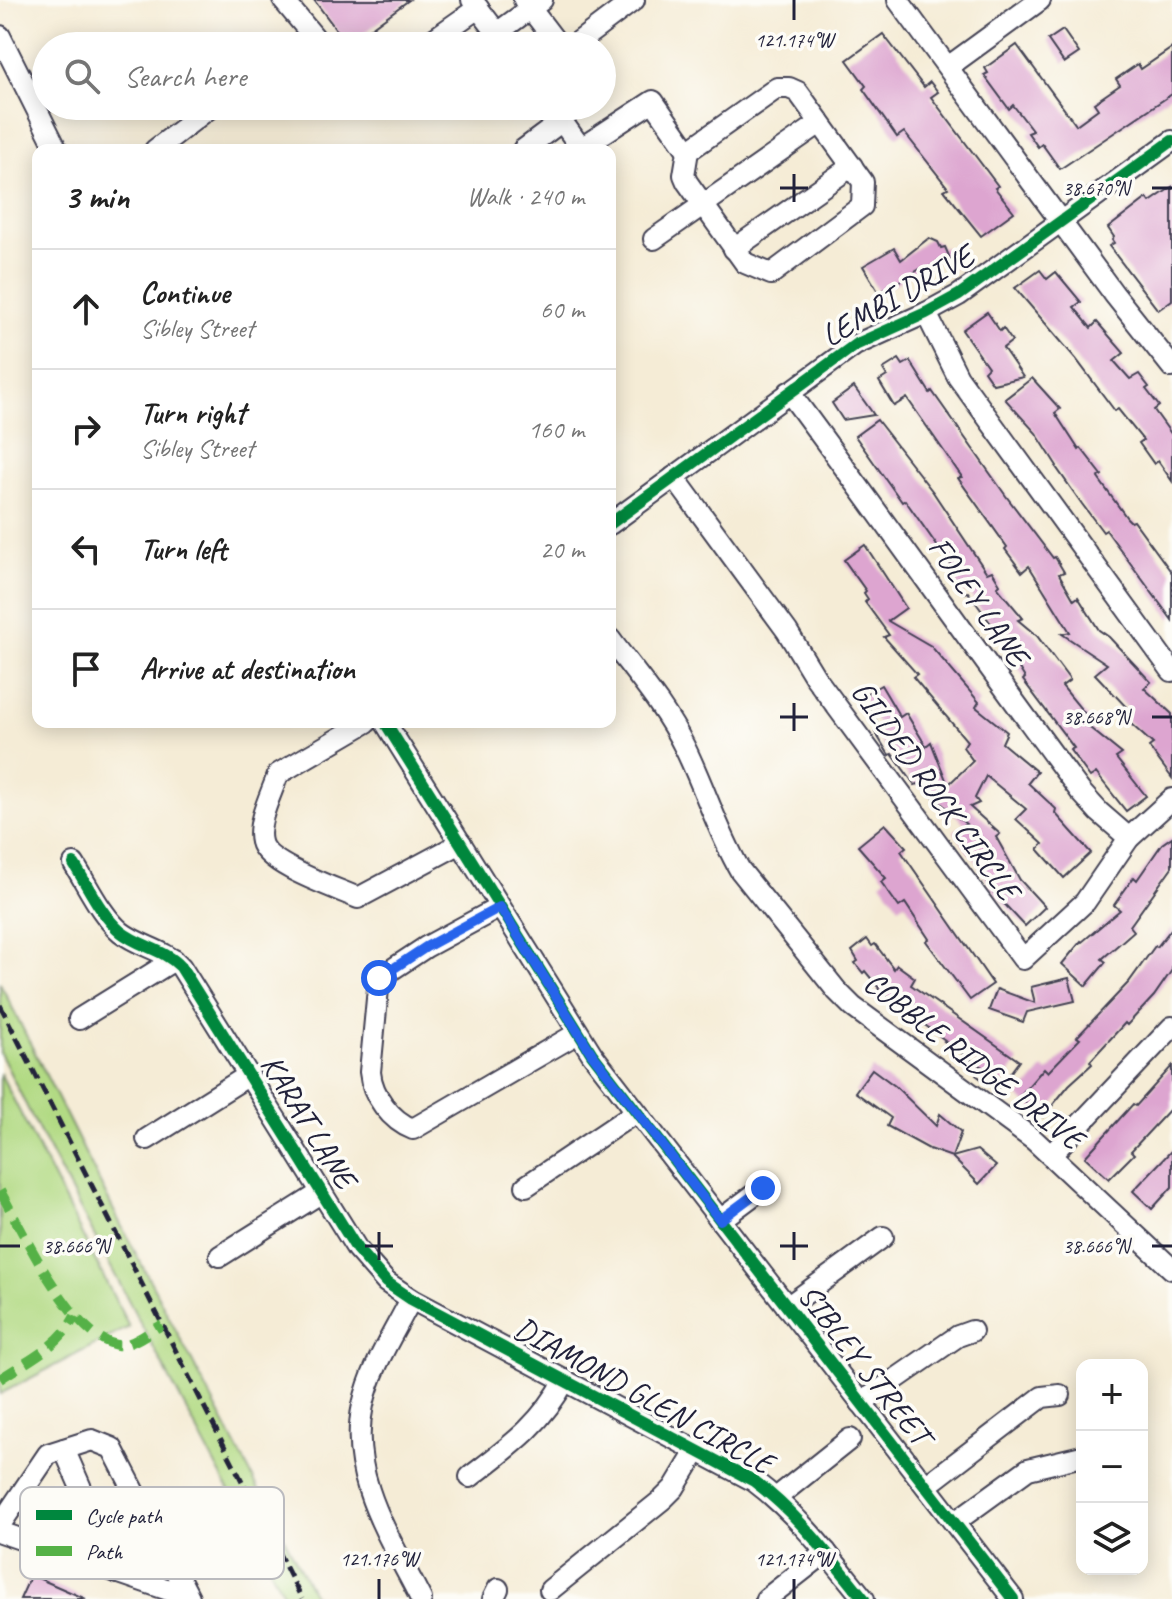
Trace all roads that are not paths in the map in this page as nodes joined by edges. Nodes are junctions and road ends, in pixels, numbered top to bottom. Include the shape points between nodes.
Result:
1 (283, 0) edge
2 (634, 0) edge
3 (898, 0) edge
4 (1040, 0) edge
5 (532, 3) edge
6 (475, 4) edge
7 (310, 32) edge
8 (441, 32) edge
9 (496, 32) edge
10 (508, 32) edge
11 (550, 32) edge
12 (592, 32) edge
13 (0, 36) edge
14 (948, 67) junction
15 (32, 100) edge
16 (42, 120) edge
17 (194, 120) edge
18 (550, 120) edge
19 (560, 120) edge
20 (820, 123) junction
21 (1172, 141) edge
22 (54, 144) edge
23 (163, 144) edge
24 (528, 144) edge
25 (578, 144) edge
26 (587, 144) edge
27 (688, 151) junction
28 (852, 166) junction
29 (703, 203) junction
30 (1061, 221) junction
31 (654, 239) dead end
32 (734, 249) junction
33 (926, 313) junction
34 (1171, 362) edge
35 (789, 392) junction
36 (674, 477) junction
37 (616, 520) edge
38 (616, 647) edge
39 (1172, 671) edge
40 (357, 728) edge
41 (393, 728) edge
42 (1172, 799) edge
43 (1129, 838) junction
44 (461, 843) junction
45 (74, 864) dead end
46 (500, 907) junction
47 (174, 960) junction
48 (79, 1019) dead end
49 (1172, 1027) edge
50 (578, 1033) junction
51 (249, 1075) junction
52 (636, 1112) junction
53 (147, 1139) dead end
54 (1051, 1155) junction
55 (526, 1186) dead end
56 (763, 1188) dead end
57 (322, 1192) junction
58 (720, 1220) junction
59 (883, 1237) dead end
60 (1172, 1239) edge
61 (220, 1256) dead end
62 (1165, 1262) edge
63 (411, 1299) junction
64 (787, 1307) junction
65 (972, 1331) dead end
66 (565, 1380) junction
67 (1060, 1395) dead end
68 (861, 1403) junction
69 (850, 1439) dead end
70 (64, 1449) junction
71 (697, 1450) junction
72 (1076, 1457) edge
73 (470, 1477) dead end
74 (927, 1485) junction
75 (26, 1487) edge
76 (81, 1487) edge
77 (132, 1487) edge
78 (20, 1495) edge
79 (776, 1498) junction
80 (955, 1522) junction
81 (0, 1525) edge
82 (0, 1532) edge
83 (20, 1539) edge
84 (826, 1552) junction
85 (135, 1579) edge
86 (179, 1579) edge
87 (550, 1590) dead end
88 (1007, 1597) edge
89 (189, 1598) edge
90 (421, 1599) edge
91 (766, 1599) edge
92 (864, 1599) edge

1 - 7 street
2 - 12 street
3 - 14 street
4 - 14 street
5 - 10 street
5 - 11 street
6 - 8 street
6 - 9 street
13 - 15 street
14 - 30 street
16 - 22 street
17 - 23 street
18 - 24 street
19 - 25 street
20 - 27 street via 798,92 777,88
20 - 28 street
20 - 29 street
21 - 30 street, LEMBI DRIVE
26 - 27 street via 653,101
27 - 29 street via 684,175
28 - 32 street
28 - 32 street via 863,182 862,206 771,274 745,263
29 - 31 street
29 - 32 street
30 - 33 street, LEMBI DRIVE
30 - 34 street
33 - 35 street, LEMBI DRIVE via 855,345
33 - 39 street via 958,377
35 - 36 street, LEMBI DRIVE
35 - 43 street, FOLEY LANE via 1080,791
36 - 37 street, LEMBI DRIVE
36 - 43 street, GILDED ROCK CIRCLE via 1023,959 1085,902
38 - 54 street, COBBLE RIDGE DRIVE via 685,747 740,870 837,991
40 - 44 street via 278,774 262,830 269,856 358,898
41 - 44 street, SIBLEY STREET
42 - 43 street, GILDED ROCK CIRCLE
44 - 46 street, SIBLEY STREET
45 - 47 street via 114,926
46 - 50 street, SIBLEY STREET
46 - 50 street via 379,978 371,1086 398,1124 413,1129
47 - 48 street
47 - 51 street, KARAT LANE
49 - 54 street
50 - 52 street, SIBLEY STREET
51 - 53 street
51 - 57 street, KARAT LANE
52 - 55 street
52 - 58 street, SIBLEY STREET
54 - 62 street, COBBLE RIDGE DRIVE
56 - 58 street
57 - 61 street
57 - 63 street, KARAT LANE via 366,1261
58 - 64 street, SIBLEY STREET
59 - 64 street
60 - 62 street
63 - 66 street, DIAMOND GLEN CIRCLE
63 - 90 street via 373,1372 363,1404 360,1450 369,1494
64 - 68 street, SIBLEY STREET
65 - 68 street
66 - 71 street, DIAMOND GLEN CIRCLE
66 - 73 street via 533,1426
67 - 74 street via 1042,1397
68 - 74 street, SIBLEY STREET
69 - 79 street
70 - 75 street via 48,1454
70 - 76 street
70 - 77 street via 92,1440 112,1448
71 - 79 street, DIAMOND GLEN CIRCLE
71 - 87 street via 663,1499
72 - 80 street via 1028,1469
74 - 80 street, SIBLEY STREET
78 - 81 street
79 - 84 street, DIAMOND GLEN CIRCLE
80 - 88 street, SIBLEY STREET
82 - 83 street
84 - 91 street
84 - 92 street, DIAMOND GLEN CIRCLE
85 - 89 street
86 - 89 street

